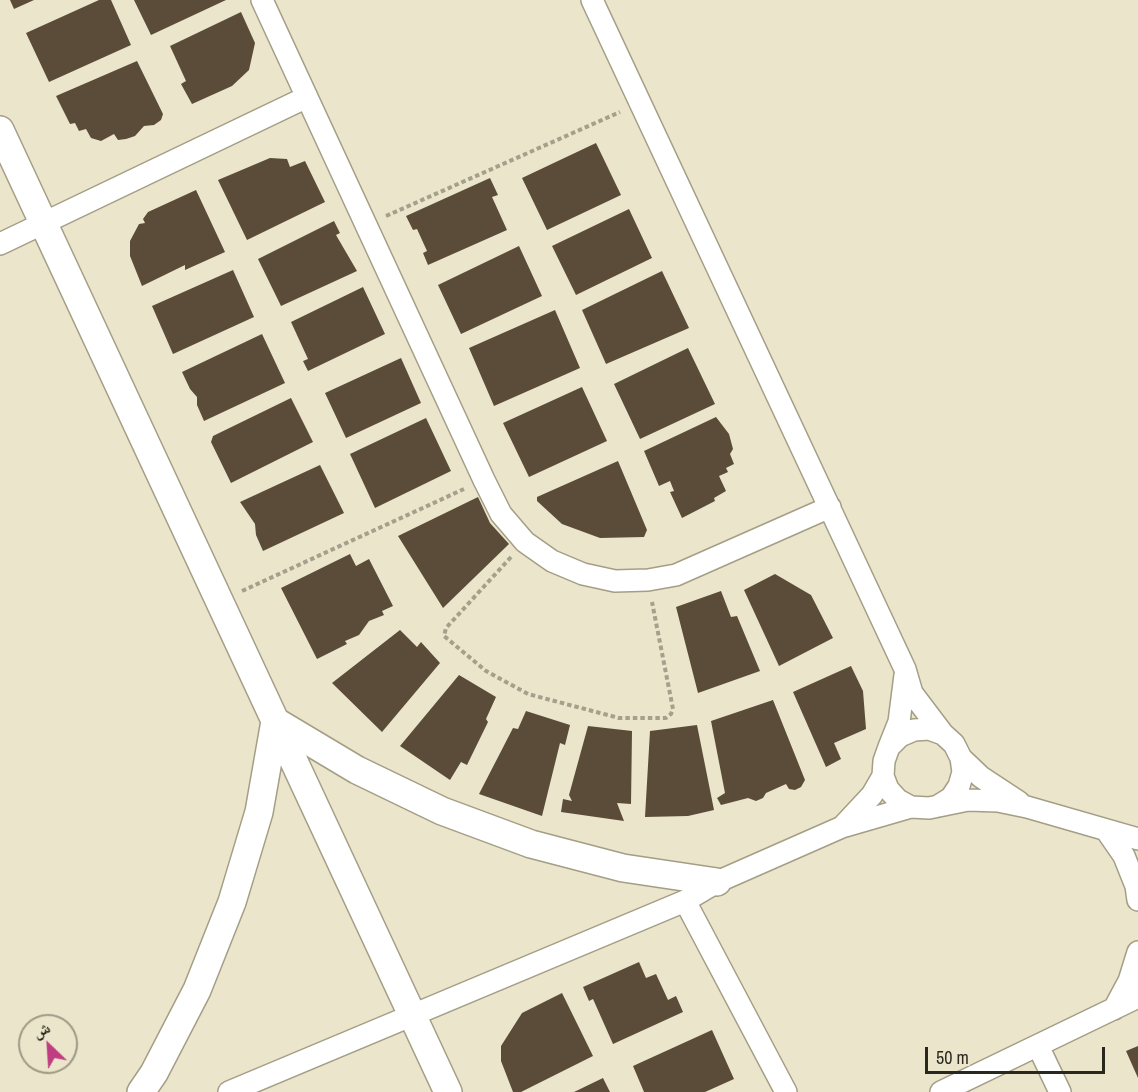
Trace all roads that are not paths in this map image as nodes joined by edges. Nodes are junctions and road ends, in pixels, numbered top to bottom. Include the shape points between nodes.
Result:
1 (262, 0) edge
2 (592, 0) edge
3 (307, 98) junction
4 (0, 130) edge
5 (43, 223) junction
6 (0, 244) edge
7 (830, 507) junction
8 (905, 669) junction
9 (275, 721) junction
10 (943, 734) junction
11 (889, 747) junction
12 (961, 758) junction
13 (883, 776) junction
14 (938, 806) junction
15 (911, 807) junction
16 (1027, 807) junction
17 (842, 827) junction
18 (1106, 830) junction
19 (1138, 839) edge
20 (717, 882) junction
21 (1138, 900) edge
22 (685, 901) junction
23 (1138, 952) edge
24 (1138, 997) edge
25 (1114, 1009) junction
26 (411, 1015) junction
27 (1038, 1046) junction
28 (141, 1092) edge
29 (229, 1092) edge
30 (448, 1092) edge
31 (786, 1092) edge
32 (941, 1092) edge
33 (1060, 1092) edge

1 - 3 street
2 - 7 street
3 - 5 street
3 - 7 street via 484,480 501,514 525,542 552,561 583,574 615,581 648,580 676,575
4 - 5 street
5 - 6 street
5 - 9 street
7 - 8 street
8 - 10 street via 912,693
8 - 11 street via 899,722
9 - 20 street via 442,812 509,836 623,868
9 - 26 street
9 - 28 street via 259,812 232,902 197,990
10 - 11 street via 929,729 914,730
10 - 12 street
11 - 13 street
12 - 14 street via 959,786 951,798
12 - 16 street via 1003,793
13 - 15 street via 893,795
13 - 17 street via 858,812
14 - 15 street
14 - 16 street via 968,800
15 - 17 street
16 - 18 street
17 - 20 street
18 - 19 street
18 - 21 street via 1124,856
20 - 22 street
22 - 26 street
22 - 31 street
23 - 25 street
24 - 25 street
25 - 27 street
26 - 29 street
26 - 30 street
27 - 32 street
27 - 33 street

